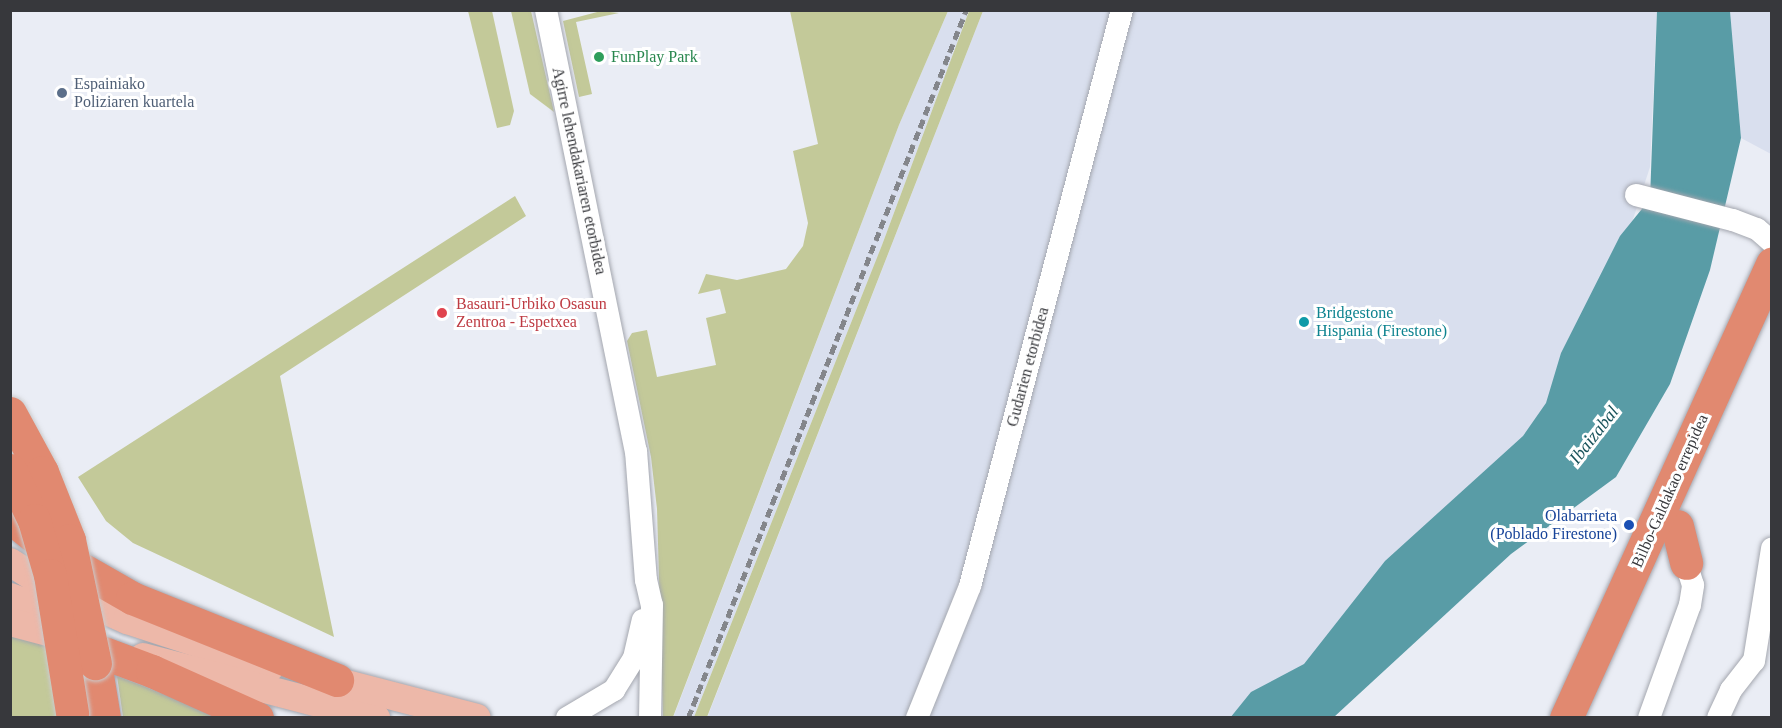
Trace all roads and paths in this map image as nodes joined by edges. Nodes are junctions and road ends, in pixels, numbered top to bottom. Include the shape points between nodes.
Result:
1 (546, 10) edge
2 (1122, 10) edge
3 (1636, 195) dead end
4 (1772, 242) edge
5 (1772, 263) edge
6 (1772, 313) edge
7 (10, 413) edge
8 (10, 470) edge
9 (10, 517) edge
10 (1772, 548) edge
11 (10, 562) edge
12 (1671, 568) junction
13 (646, 580) junction
14 (10, 597) edge
15 (10, 622) edge
16 (47, 632) junction
17 (95, 663) junction
18 (337, 680) junction
19 (257, 685) junction
20 (1573, 715) edge
21 (80, 716) edge
22 (104, 717) edge
23 (257, 717) edge
24 (376, 717) edge
25 (477, 717) edge
26 (567, 717) edge
27 (650, 717) edge
28 (917, 717) edge
29 (1649, 717) edge
30 (1718, 717) edge

1 - 13 street, Agirre lehendakariaren etorbidea via 636,451
2 - 28 street, Gudarien etorbidea via 970,586
3 - 4 street via 1733,220 1757,229
5 - 20 highway, Bilbo-Galdakao errepidea
6 - 12 highway, Bilbo-Galdakao errepidea via 1677,526
7 - 17 highway, bridge via 42,472 69,540
8 - 21 highway, bridge via 34,520 50,575
9 - 18 highway via 57,555 132,598 285,663
10 - 30 street via 1754,661
11 - 18 main road via 38,580 117,616 209,650
12 - 20 highway, Bilbo-Galdakao errepidea
12 - 29 street via 1693,585 1690,605
13 - 26 street, Agirre lehendakariaren etorbidea via 641,631 625,675 602,699
13 - 27 street, Agirre lehendakariaren etorbidea via 652,605
14 - 19 main road
15 - 16 main road
16 - 19 main road
16 - 23 highway via 152,671
17 - 21 highway
17 - 22 highway
18 - 25 main road
19 - 24 main road

